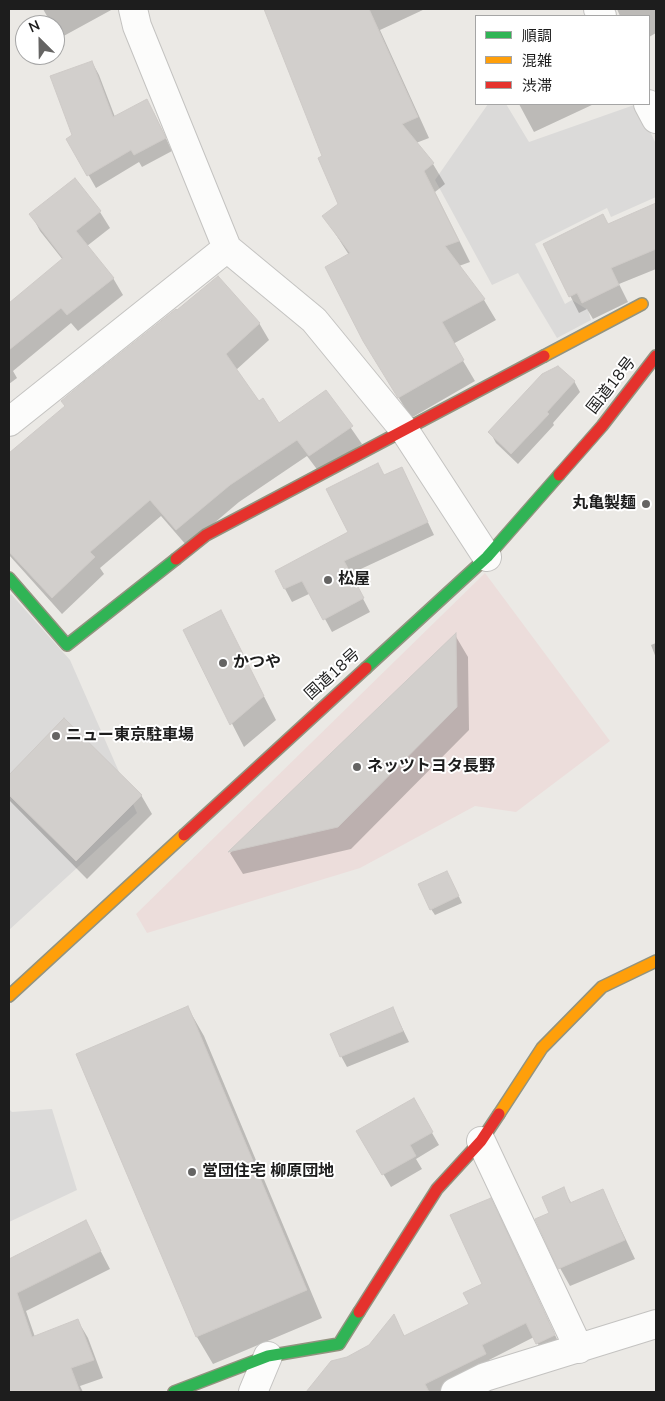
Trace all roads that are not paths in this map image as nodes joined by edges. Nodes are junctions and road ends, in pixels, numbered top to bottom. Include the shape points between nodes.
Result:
1 (134, 9) edge
2 (649, 105) edge
3 (656, 119) edge
4 (227, 248) junction
5 (642, 304) dead end
6 (656, 356) edge
7 (9, 422) edge
8 (405, 431) junction
9 (487, 557) junction
10 (9, 578) edge
11 (656, 961) edge
12 (9, 996) edge
13 (481, 1141) junction
14 (656, 1324) edge
15 (579, 1348) junction
16 (268, 1356) junction
17 (174, 1392) edge
18 (253, 1392) edge
19 (455, 1392) edge

1 - 4 street via 137,26
2 - 3 street
4 - 7 street
4 - 8 street via 314,320
5 - 8 main road
6 - 9 main road, 国道18号 via 602,426
8 - 9 street
8 - 10 main road via 206,535 67,646
9 - 12 main road, 国道18号
11 - 13 main road via 602,987 542,1048
13 - 15 street
13 - 16 main road via 437,1189 339,1344
14 - 15 street
15 - 19 street via 485,1377
16 - 17 main road
16 - 18 street

